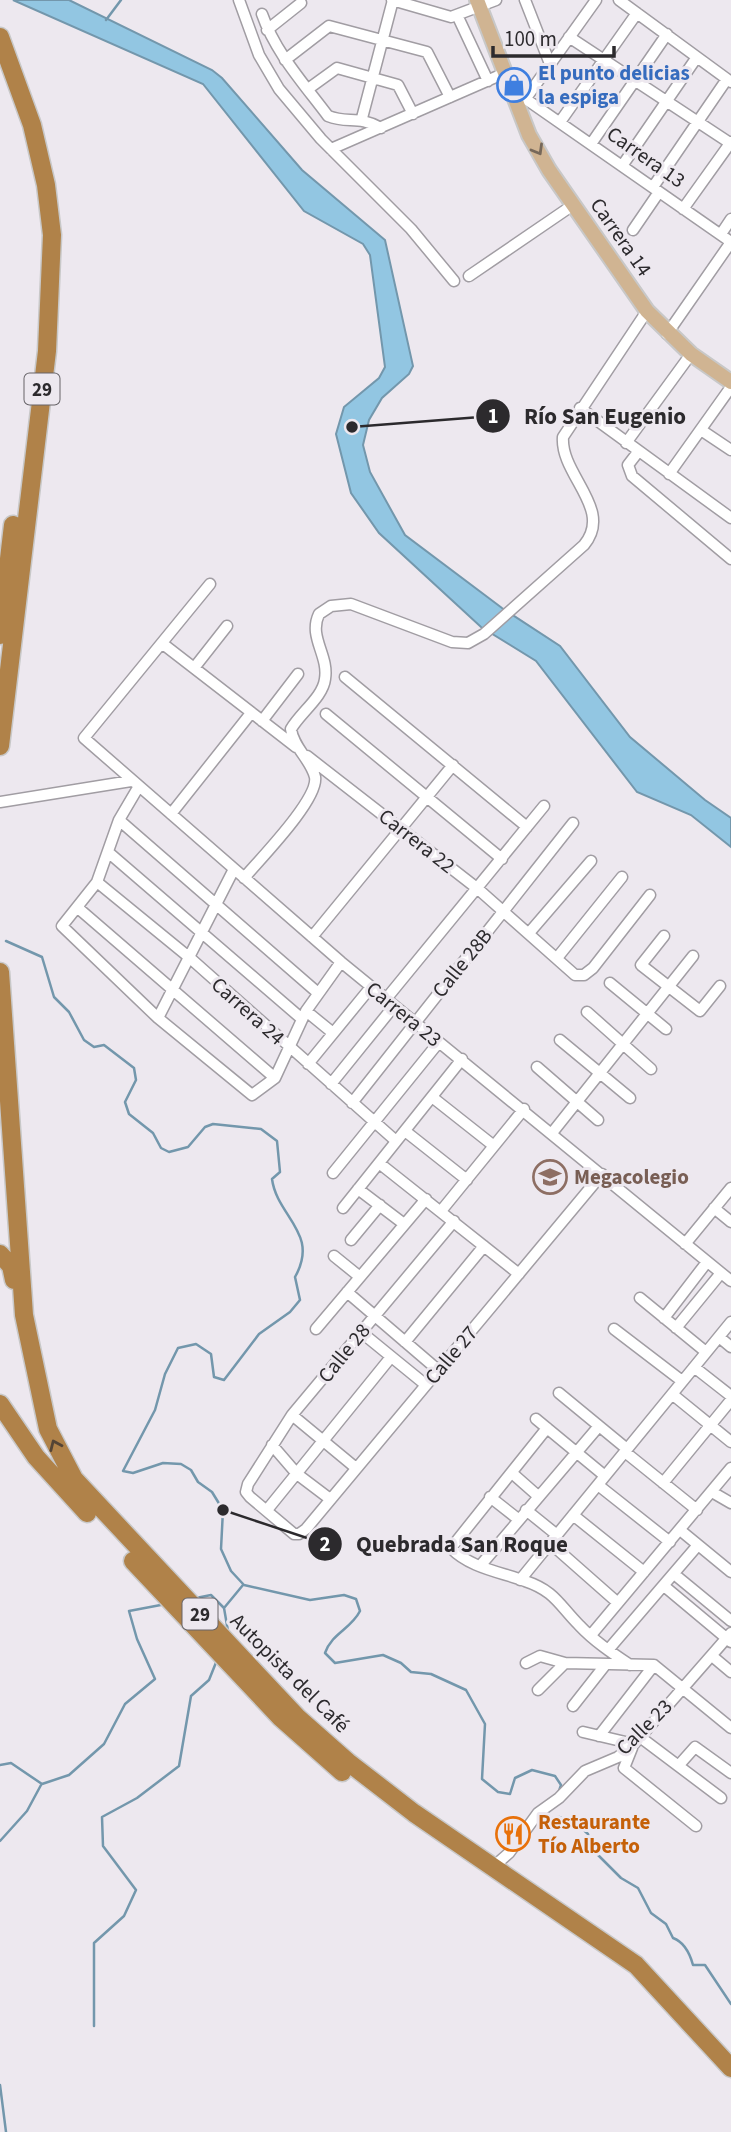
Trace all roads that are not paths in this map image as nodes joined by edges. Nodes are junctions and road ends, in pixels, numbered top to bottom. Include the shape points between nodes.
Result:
1 (239, 0) edge
2 (393, 0) edge
3 (496, 0) edge
4 (525, 0) edge
5 (596, 0) edge
6 (619, 0) edge
7 (301, 3) dead end
8 (479, 4) edge
9 (637, 13) junction
10 (262, 14) dead end
11 (458, 17) junction
12 (267, 30) junction
13 (667, 34) junction
14 (0, 37) edge
15 (569, 37) junction
16 (382, 39) junction
17 (698, 57) junction
18 (285, 60) junction
19 (603, 60) junction
20 (550, 64) junction
21 (0, 67) edge
22 (505, 72) junction
23 (373, 77) junction
24 (488, 80) junction
25 (729, 80) edge
26 (635, 81) junction
27 (510, 88) junction
28 (308, 89) junction
29 (450, 97) junction
30 (526, 98) junction
31 (667, 102) junction
32 (413, 114) junction
33 (362, 118) junction
34 (560, 122) junction
35 (698, 122) junction
36 (381, 128) junction
37 (730, 143) edge
38 (591, 144) junction
39 (331, 149) junction
40 (622, 166) junction
41 (656, 189) junction
42 (573, 205) junction
43 (683, 209) junction
44 (731, 219) edge
45 (633, 230) dead end
46 (721, 234) junction
47 (731, 242) edge
48 (469, 276) dead end
49 (454, 281) dead end
50 (647, 311) junction
51 (667, 334) junction
52 (691, 354) junction
53 (731, 385) edge
54 (580, 408) junction
55 (701, 430) junction
56 (626, 443) junction
57 (731, 450) edge
58 (638, 452) junction
59 (669, 474) junction
60 (731, 518) edge
61 (731, 559) edge
62 (210, 584) dead end
63 (227, 626) dead end
64 (0, 635) edge
65 (163, 644) junction
66 (194, 668) junction
67 (298, 674) dead end
68 (345, 677) dead end
69 (251, 713) junction
70 (326, 715) dead end
71 (261, 721) junction
72 (0, 746) edge
73 (301, 751) junction
74 (453, 765) junction
75 (135, 783) junction
76 (428, 796) junction
77 (0, 802) edge
78 (544, 806) dead end
79 (171, 814) junction
80 (119, 820) junction
81 (573, 823) dead end
82 (527, 827) junction
83 (401, 828) junction
84 (108, 852) junction
85 (502, 859) junction
86 (591, 861) dead end
87 (234, 869) junction
88 (622, 877) dead end
89 (244, 878) junction
90 (97, 882) junction
91 (478, 889) junction
92 (650, 895) dead end
93 (216, 904) junction
94 (78, 908) junction
95 (503, 911) junction
96 (202, 933) junction
97 (529, 933) junction
98 (664, 936) dead end
99 (312, 937) junction
100 (693, 956) dead end
101 (190, 958) junction
102 (557, 958) junction
103 (341, 962) junction
104 (0, 972) edge
105 (610, 984) dead end
106 (720, 986) dead end
107 (371, 987) junction
108 (668, 987) junction
109 (173, 989) junction
110 (318, 993) junction
111 (390, 1003) junction
112 (587, 1012) dead end
113 (647, 1014) junction
114 (304, 1015) junction
115 (159, 1018) junction
116 (415, 1022) junction
117 (666, 1029) dead end
118 (333, 1033) junction
119 (560, 1040) dead end
120 (439, 1042) junction
121 (623, 1044) junction
122 (289, 1048) junction
123 (462, 1059) junction
124 (308, 1064) junction
125 (537, 1067) dead end
126 (651, 1069) dead end
127 (601, 1072) junction
128 (275, 1078) junction
129 (6, 1084) junction
130 (331, 1084) junction
131 (432, 1097) junction
132 (630, 1098) dead end
133 (577, 1102) junction
134 (352, 1103) junction
135 (524, 1110) junction
136 (598, 1120) dead end
137 (375, 1123) junction
138 (405, 1131) junction
139 (552, 1133) junction
140 (396, 1141) junction
141 (494, 1146) junction
142 (379, 1163) junction
143 (333, 1174) dead end
144 (603, 1174) junction
145 (467, 1180) junction
146 (731, 1188) edge
147 (358, 1189) junction
148 (426, 1199) junction
149 (380, 1205) junction
150 (343, 1208) dead end
151 (714, 1208) junction
152 (441, 1211) junction
153 (454, 1222) junction
154 (731, 1222) edge
155 (404, 1224) junction
156 (0, 1233) edge
157 (351, 1240) dead end
158 (685, 1244) junction
159 (484, 1246) junction
160 (0, 1254) edge
161 (334, 1256) dead end
162 (708, 1262) junction
163 (519, 1273) junction
164 (721, 1273) junction
165 (360, 1277) junction
166 (731, 1281) edge
167 (346, 1292) junction
168 (640, 1298) dead end
169 (374, 1316) junction
170 (664, 1318) junction
171 (731, 1322) edge
172 (676, 1328) junction
173 (316, 1329) dead end
174 (614, 1329) dead end
175 (361, 1332) junction
176 (719, 1337) junction
177 (405, 1342) junction
178 (731, 1347) edge
179 (706, 1352) junction
180 (391, 1357) junction
181 (694, 1367) junction
182 (438, 1370) junction
183 (682, 1381) junction
184 (426, 1385) junction
185 (559, 1393) dead end
186 (672, 1394) junction
187 (731, 1398) edge
188 (0, 1402) edge
189 (43, 1413) junction
190 (292, 1415) junction
191 (536, 1419) dead end
192 (710, 1425) junction
193 (599, 1426) junction
194 (547, 1428) junction
195 (323, 1441) junction
196 (731, 1442) edge
197 (272, 1445) junction
198 (626, 1451) junction
199 (577, 1453) junction
200 (356, 1468) junction
201 (731, 1468) edge
202 (512, 1473) junction
203 (297, 1474) junction
204 (605, 1476) junction
205 (663, 1483) junction
206 (598, 1485) junction
207 (712, 1492) junction
208 (538, 1496) junction
209 (490, 1497) junction
210 (330, 1499) junction
211 (731, 1503) edge
212 (267, 1510) junction
213 (526, 1510) junction
214 (697, 1510) junction
215 (573, 1515) junction
216 (518, 1520) junction
217 (680, 1530) junction
218 (553, 1539) junction
219 (670, 1542) junction
220 (698, 1545) junction
221 (480, 1566) junction
222 (644, 1572) junction
223 (731, 1572) edge
224 (674, 1574) junction
225 (520, 1580) junction
226 (664, 1586) junction
227 (618, 1603) junction
228 (731, 1621) edge
229 (591, 1635) junction
230 (730, 1638) edge
231 (608, 1650) junction
232 (712, 1656) junction
233 (526, 1663) dead end
234 (565, 1663) junction
235 (606, 1664) junction
236 (631, 1665) junction
237 (654, 1665) junction
238 (731, 1672) edge
239 (682, 1688) junction
240 (538, 1690) dead end
241 (573, 1706) dead end
242 (731, 1728) edge
243 (583, 1732) dead end
244 (599, 1736) junction
245 (637, 1741) junction
246 (679, 1765) junction
247 (731, 1773) edge
248 (721, 1798) dead end
249 (696, 1826) dead end
250 (491, 1868) junction
251 (731, 2068) edge
252 (731, 2082) edge

1 - 39 street via 269,74
2 - 11 street
2 - 16 street
3 - 8 street
4 - 20 street
5 - 15 street
6 - 9 street
7 - 12 street
8 - 11 street
8 - 22 main road
9 - 13 street
9 - 19 street
10 - 12 street
11 - 24 street
12 - 18 street
13 - 17 street
13 - 26 street
14 - 72 highway, 29 via 40,157 52,235 47,351
15 - 19 street
15 - 20 street
16 - 18 street via 329,26
16 - 23 street
16 - 29 street via 430,54
17 - 25 street
17 - 31 street
18 - 28 street
19 - 26 street
19 - 34 street
20 - 30 street
21 - 64 highway, 29 via 36,181 43,265
22 - 24 street
22 - 27 main road
23 - 28 street via 337,68
23 - 32 street via 398,85
23 - 33 street
24 - 29 street
25 - 35 street
26 - 31 street
26 - 38 street
27 - 30 street, Carrera 13
27 -> 42 main road, Carrera 14 via 529,135
28 - 33 street via 328,116
29 - 32 street
30 - 34 street, Carrera 13
31 - 35 street
31 - 40 street
32 - 36 street
33 - 36 street
34 - 38 street, Carrera 13
35 - 37 street
35 - 41 street
36 - 39 street
37 - 43 street
38 - 40 street, Carrera 13
39 - 49 street via 411,229
40 - 41 street, Carrera 13
41 - 43 street, Carrera 13
41 - 45 street
42 - 48 street
42 - 50 main road, Carrera 14
43 - 46 street, Carrera 13
44 - 46 street
46 - 47 street, Carrera 13
47 - 51 street
50 - 51 main road, Carrera 14
50 - 54 street
51 - 52 main road, Carrera 14
52 - 53 main road, Carrera 14
52 - 56 street
53 - 55 street
54 - 56 street
54 - 73 street via 563,437 564,450 592,510 592,531 584,545 468,643 351,604 331,606 319,614 315,624 325,680 291,729
55 - 57 street
55 - 59 street
56 - 58 street
58 - 59 street
58 - 61 street via 628,465 632,476
59 - 60 street
62 - 65 street
63 - 66 street
65 - 66 street, Carrera 22
65 - 75 street, Carrera 23 via 84,738
66 - 69 street, Carrera 22
67 - 71 street
68 - 74 street
69 - 71 street, Carrera 22
69 - 79 street
70 - 76 street
71 - 73 street, Carrera 22
73 - 83 street, Carrera 22
73 - 89 street via 315,778 312,795
74 - 76 street
74 - 82 street
75 - 77 street
75 - 79 street, Carrera 23
75 - 80 street
76 - 83 street
76 - 85 street
78 - 82 street
79 - 87 street, Carrera 23
80 - 84 street
80 - 93 street
81 - 95 street, Calle 28B
82 - 85 street
83 - 91 street, Carrera 22
83 - 99 street
84 - 90 street
84 - 96 street
85 - 91 street
86 - 97 street
87 - 89 street, Carrera 23
87 - 93 street
88 - 102 street
89 - 99 street, Carrera 23
90 - 94 street
90 - 101 street, Carrera 24
91 - 95 street, Carrera 22
91 - 111 street
92 - 102 street, Carrera 22 via 584,975 575,975
93 - 96 street
93 - 110 street
94 - 109 street
94 - 115 street via 62,926
95 - 97 street, Carrera 22
95 - 116 street, Calle 28B
96 - 101 street
96 - 114 street
97 - 102 street, Carrera 22
98 - 108 street via 640,965
99 - 103 street, Carrera 23
100 - 108 street
101 - 109 street
101 - 122 street, Carrera 24
103 - 107 street, Carrera 23
103 - 110 street
104 - 129 highway, Autopista del Café / 29
105 - 113 street
106 - 108 street via 700,1012
107 - 111 street, Carrera 23
107 - 118 street
108 - 113 street
109 - 115 street
109 - 128 street
110 - 114 street
111 - 116 street, Carrera 23
111 - 130 street
112 - 121 street
113 - 117 street
113 - 121 street
114 - 118 street
114 - 122 street
115 - 128 street via 252,1095
116 - 120 street, Carrera 23
116 - 134 street, Calle 28B
118 - 124 street
119 - 127 street
120 - 123 street, Carrera 23
120 - 137 street
121 - 126 street
121 - 127 street
122 - 124 street, Carrera 24
122 - 128 street
123 - 131 street
123 - 135 street, Carrera 23
124 - 130 street, Carrera 24
125 - 133 street
127 - 132 street
127 - 133 street
129 - 156 highway via 9,1213
129 - 189 highway, Autopista del Café / 29 via 24,1315
130 - 134 street, Carrera 24
131 - 138 street
131 - 141 street
133 - 136 street
133 - 139 street
134 - 137 street, Carrera 24
135 - 139 street, Carrera 23
135 - 141 street
137 - 140 street, Carrera 24
137 - 143 street
138 - 140 street
138 - 145 street
139 - 144 street, Carrera 23
140 - 142 street
141 - 145 street
142 - 147 street
142 - 148 street
144 - 158 street, Carrera 23
144 - 163 street, Calle 27
145 - 152 street
146 - 151 street
147 - 149 street
147 - 150 street
148 - 152 street
148 - 155 street
149 - 155 street
149 - 157 street
151 - 154 street
151 - 158 street
152 - 153 street
153 - 159 street
153 - 169 street, Calle 28
155 - 165 street
158 - 162 street, Carrera 23
159 - 163 street
159 - 177 street
160 - 189 highway via 11,1266 18,1323
161 - 165 street
162 - 164 street, Carrera 23
162 - 170 street
163 - 182 street, Calle 27
164 - 166 street, Carrera 23
164 - 172 street
165 - 167 street
167 - 169 street
167 - 173 street
168 - 170 street
169 - 175 street, Calle 28
169 - 177 street
170 - 172 street
171 - 176 street
172 - 179 street
174 - 183 street
175 - 180 street
175 - 190 street, Calle 28
176 - 178 street
176 - 179 street
177 - 182 street
179 - 181 street
180 - 184 street
180 - 195 street
181 - 183 street
181 - 187 street
182 - 184 street, Calle 27
183 - 186 street
184 - 200 street, Calle 27
185 - 193 street
186 - 192 street
186 - 198 street
187 - 192 street
188 - 252 highway, Autopista del Café / 29 via 48,1471 301,1738 482,1876 614,1963
250 -> 189 highway, Autopista del Café / 29 via 348,1762 297,1717 85,1493 58,1453
190 - 195 street
190 - 197 street, Calle 28
191 - 194 street
192 - 196 street
192 - 205 street
193 - 198 street
193 - 199 street
194 - 199 street
194 - 202 street
195 - 200 street
195 - 203 street
197 - 203 street
197 - 212 street, Calle 28 via 246,1492
198 - 204 street
198 - 205 street
199 - 204 street
199 - 208 street via 542,1497
200 - 210 street, Calle 27
201 - 207 street
202 - 208 street
202 - 209 street
203 - 210 street
203 - 212 street
204 - 206 street
205 - 214 street
206 - 215 street
206 - 219 street
207 - 211 street
207 - 214 street
208 - 213 street
209 - 216 street
209 - 221 street via 451,1548
210 - 212 street, Calle 27 via 299,1534
213 - 216 street
213 - 218 street
214 - 217 street
215 - 218 street
215 - 222 street
216 - 221 street
217 - 219 street
217 - 220 street
218 - 225 street
218 - 227 street
219 - 222 street
220 - 223 street
220 - 224 street
221 - 225 street
222 - 227 street
224 - 226 street
224 - 228 street
225 - 229 street via 559,1600
226 - 230 street
226 - 231 street
227 - 229 street
229 - 231 street
230 - 232 street, Calle 23
231 - 236 street
232 - 238 street
232 - 239 street, Calle 23
233 - 234 street via 540,1656
234 - 235 street
234 - 240 street
235 - 236 street
235 - 241 street
236 - 237 street
237 - 239 street
237 - 244 street
239 - 242 street
239 - 245 street, Calle 23
243 - 244 street
244 - 245 street
245 - 246 street
245 - 249 street via 624,1768
245 - 250 street, Calle 23 via 618,1757 585,1771
246 - 247 street via 695,1747
246 - 248 street
250 - 251 highway, Autopista del Café / 29 via 636,1965

